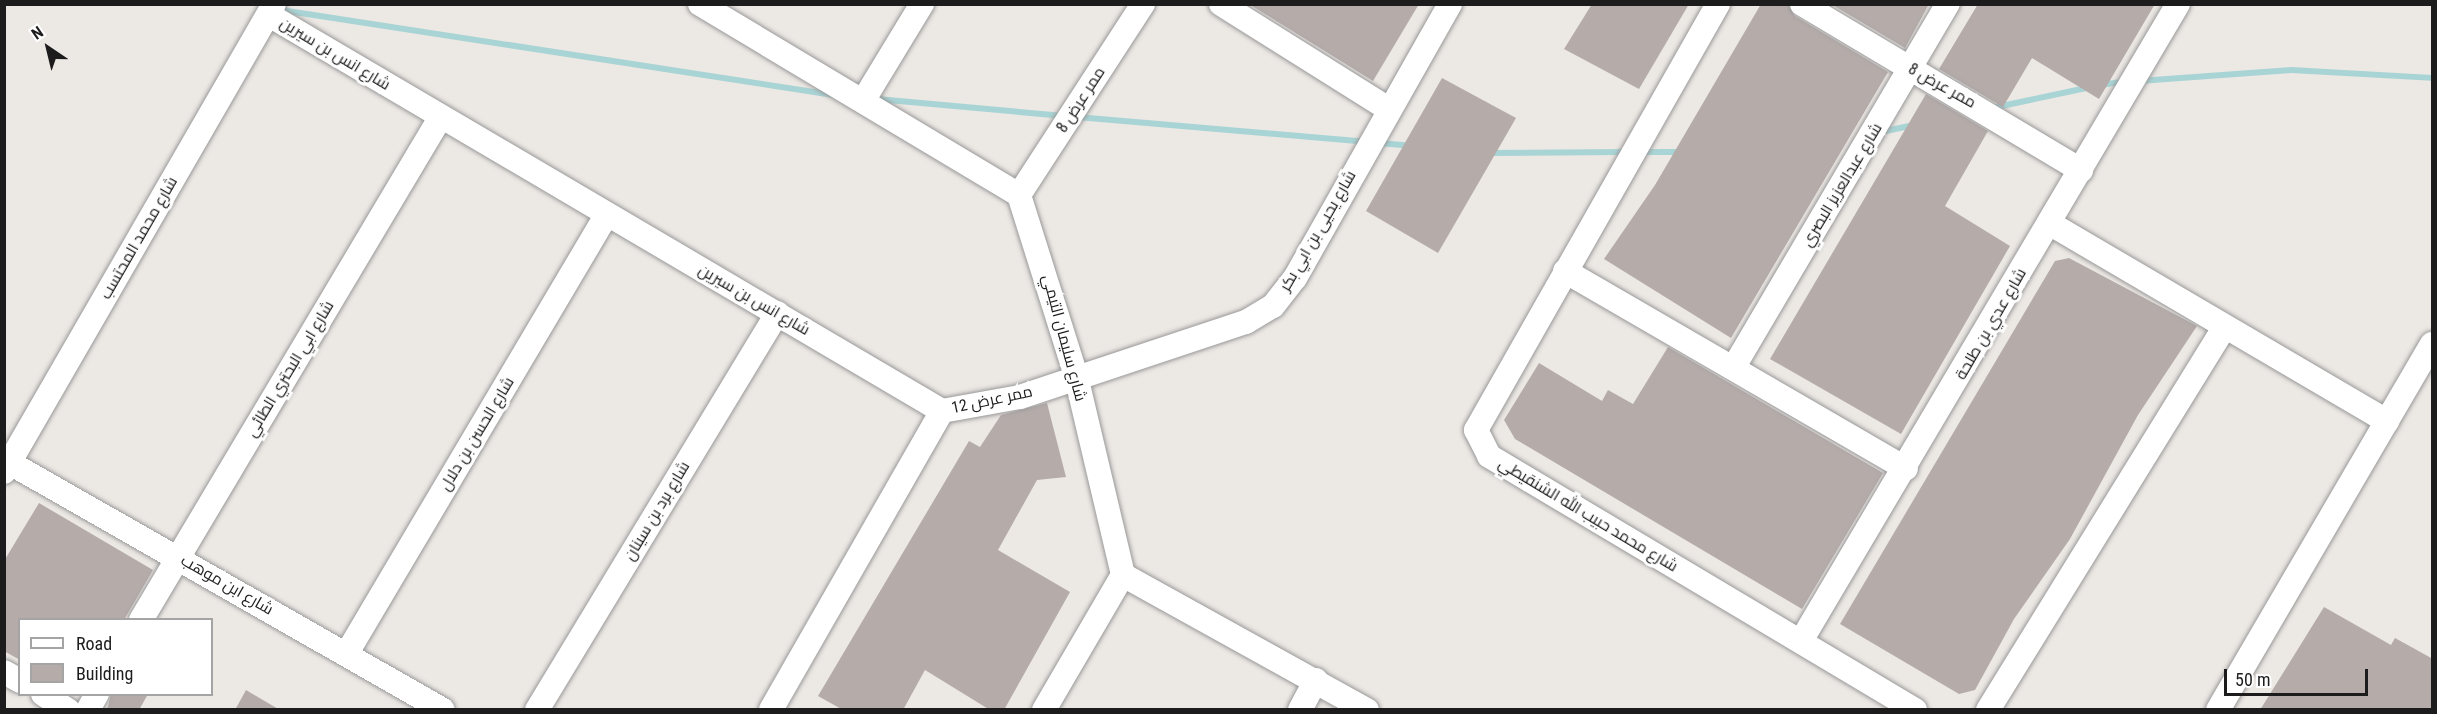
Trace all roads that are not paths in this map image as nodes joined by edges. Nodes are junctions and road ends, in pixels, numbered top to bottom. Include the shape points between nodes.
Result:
1 (700, 4) edge
2 (922, 4) edge
3 (1143, 4) edge
4 (1221, 4) edge
5 (1450, 4) edge
6 (1718, 4) edge
7 (1802, 4) edge
8 (1948, 4) edge
9 (2178, 4) edge
10 (271, 10) edge
11 (1910, 69) junction
12 (863, 102) junction
13 (1387, 108) junction
14 (440, 118) junction
15 (2081, 170) junction
16 (1019, 195) junction
17 (608, 214) junction
18 (2049, 223) junction
19 (1565, 271) junction
20 (777, 313) junction
21 (2223, 329) junction
22 (2433, 344) edge
23 (1735, 365) junction
24 (1076, 376) junction
25 (942, 411) junction
26 (2387, 421) junction
27 (7, 467) edge
28 (1906, 469) junction
29 (178, 556) junction
30 (1123, 575) junction
31 (142, 618) edge
32 (1801, 641) junction
33 (347, 653) junction
34 (4, 672) edge
35 (18, 680) edge
36 (1316, 680) junction
37 (46, 696) edge
38 (96, 696) edge
39 (68, 710) edge
40 (88, 710) edge
41 (443, 710) edge
42 (537, 710) edge
43 (771, 710) edge
44 (1044, 710) edge
45 (1300, 710) edge
46 (1367, 710) edge
47 (1916, 710) edge
48 (1988, 710) edge
49 (2218, 710) edge

1 - 12 street
2 - 12 street
3 - 16 street, ممر عرض 8
4 - 13 street
5 - 13 street, شارع يحيى بن ابي بكر
6 - 19 street, شارع محمد حبيب الله الشنقيطي
7 - 11 street, ممر عرض 8
8 - 11 street, شارع عبدالعزيز البصري
9 - 15 street, شارع عدي بن طلحة
10 - 14 street, شارع انس بن سيرين
10 - 27 street, شارع محمد المحتسب
11 - 15 street, ممر عرض 8
11 - 23 street, شارع عبدالعزيز البصري
12 - 16 street
13 - 24 street, شارع يحيى بن ابي بكر via 1295,278 1273,306 1246,322
14 - 17 street, شارع انس بن سيرين
14 - 29 street, شارع ابي البحتري الطائي
15 - 18 street, شارع عدي بن طلحة
16 - 24 street, شارع سليمان التيمي
17 - 20 street, شارع انس بن سيرين
17 - 33 street, شارع الحسن بن دلال
18 - 21 street
18 - 28 street, شارع عدي بن طلحة
19 - 23 street
19 - 32 street, شارع محمد حبيب الله الشنقيطي via 1476,430 1489,456
20 - 25 street, شارع انس بن سيرين
20 - 42 street, شارع برد بن سينان
21 - 26 street
21 - 48 street
22 - 26 street
23 - 28 street
24 - 25 street, ممر عرض 12 via 1020,398
24 - 30 street, شارع سليمان التيمي
25 - 43 street
26 - 49 street
27 - 29 street, شارع ابن موهب
28 - 32 street, شارع عدي بن طلحة
29 - 31 street, شارع ابي البحتري الطائي
29 - 33 street, شارع ابن موهب
30 - 36 street
30 - 44 street
32 - 47 street, شارع محمد حبيب الله الشنقيطي
33 - 41 street, شارع ابن موهب
34 - 35 street
36 - 45 street
36 - 46 street
37 - 39 street
38 - 40 street

